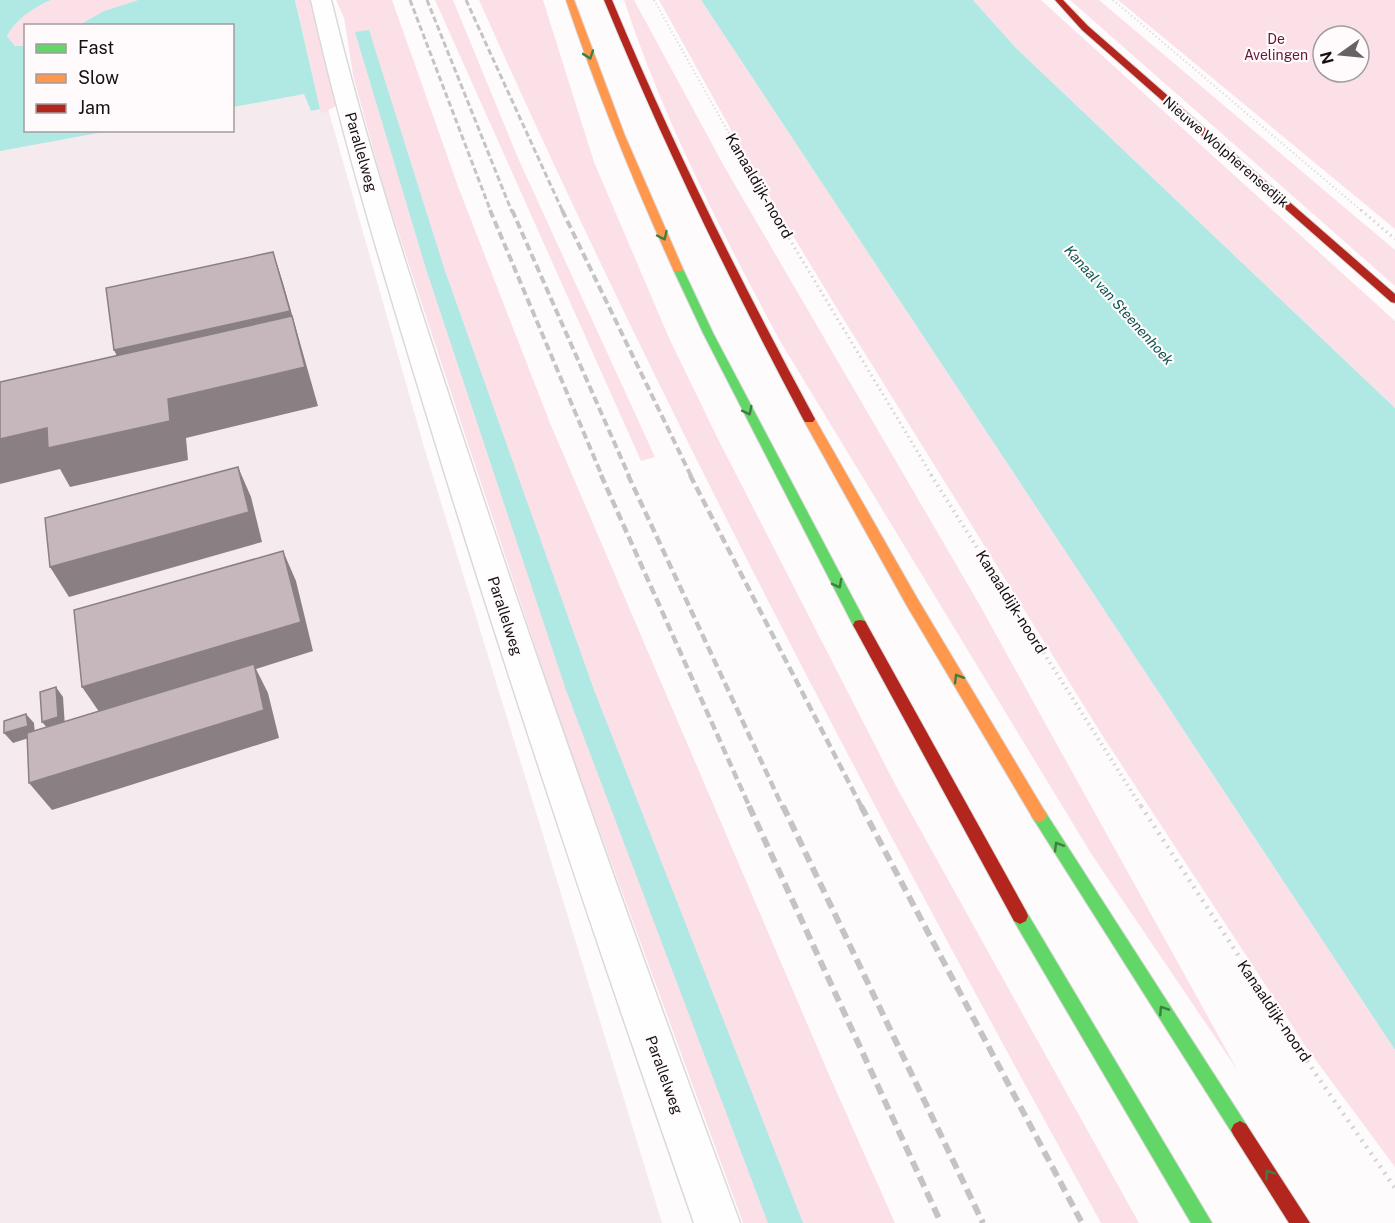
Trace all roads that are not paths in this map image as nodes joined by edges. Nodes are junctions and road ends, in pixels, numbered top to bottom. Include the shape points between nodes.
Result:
1 (321, 0) edge
2 (570, 0) edge
3 (608, 0) edge
4 (1059, 0) edge
5 (1395, 300) edge
6 (717, 1223) edge
7 (1202, 1223) edge
8 (1300, 1223) edge

1 - 6 street, Parallelweg via 371,187 509,630
2 -> 7 main road via 596,78 648,204 708,333 816,544 993,870
8 -> 3 main road via 1060,849 878,545 694,199 636,73
4 - 5 main road, Nieuwe Wolpherensedijk via 1085,28

